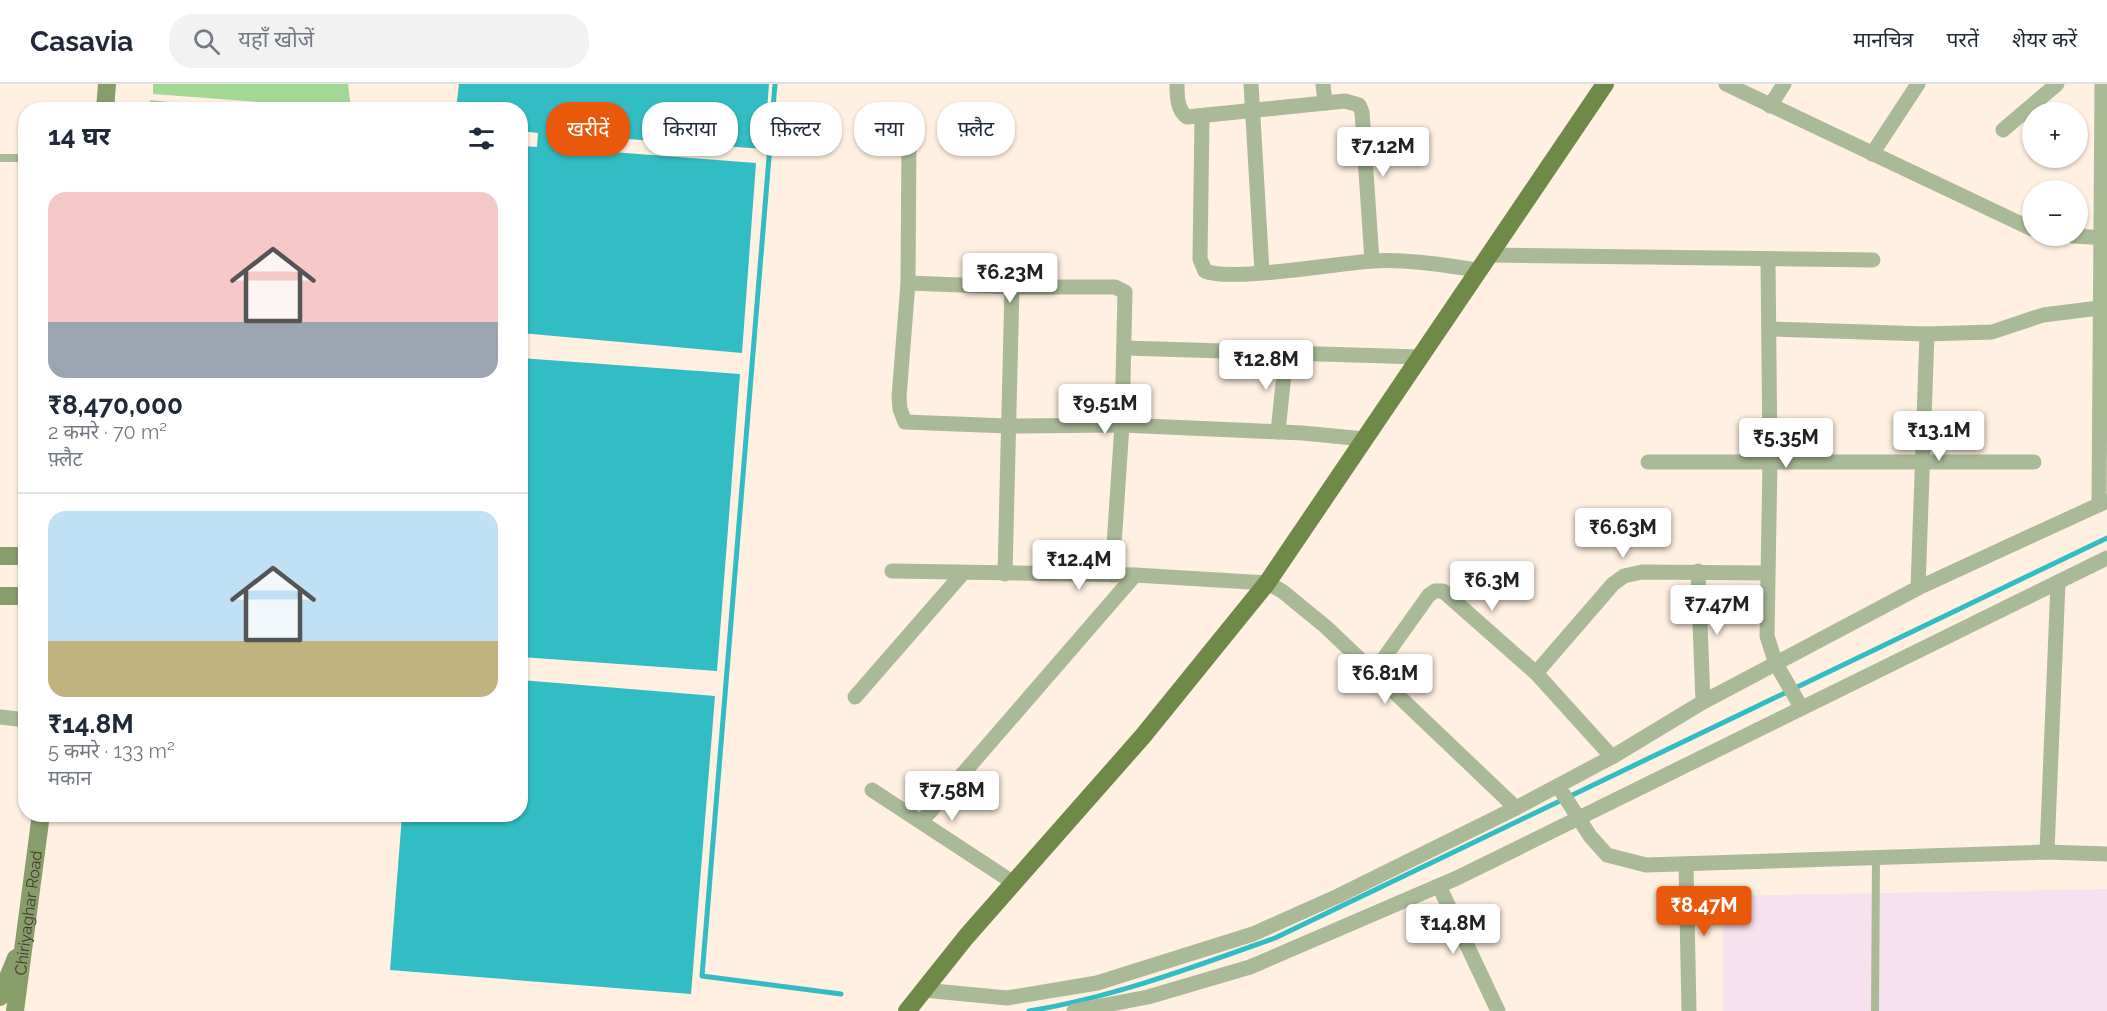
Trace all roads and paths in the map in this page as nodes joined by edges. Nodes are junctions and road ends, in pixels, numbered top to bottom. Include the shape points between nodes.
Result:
1 (107, 84) edge
2 (1177, 84) edge
3 (1251, 84) edge
4 (1323, 84) edge
5 (1605, 84) edge
6 (1726, 84) edge
7 (1784, 84) edge
8 (1918, 84) edge
9 (2057, 84) edge
10 (2102, 84) edge
11 (106, 102) edge
12 (1325, 103) junction
13 (1770, 106) junction
14 (1253, 110) junction
15 (1202, 118) junction
16 (2003, 130) dead end
17 (1872, 154) junction
18 (909, 156) edge
19 (0, 158) edge
20 (18, 158) edge
21 (2022, 224) edge
22 (2088, 237) edge
23 (2104, 238) edge
24 (1768, 259) junction
25 (1873, 260) dead end
26 (1372, 261) junction
27 (1483, 262) junction
28 (1262, 272) junction
29 (908, 283) junction
30 (1012, 287) junction
31 (2099, 308) junction
32 (1770, 329) junction
33 (1927, 334) junction
34 (1126, 348) junction
35 (1286, 354) junction
36 (1420, 357) junction
37 (1122, 425) junction
38 (1008, 426) junction
39 (1278, 432) junction
40 (1364, 439) junction
41 (1923, 460) junction
42 (1770, 461) junction
43 (1648, 462) dead end
44 (2034, 462) dead end
45 (2103, 503) edge
46 (0, 556) edge
47 (18, 556) edge
48 (2107, 558) edge
49 (892, 571) dead end
50 (1698, 571) junction
51 (963, 573) junction
52 (1767, 573) junction
53 (1005, 574) junction
54 (1112, 575) junction
55 (1135, 575) junction
56 (2058, 582) junction
57 (1267, 583) junction
58 (1918, 588) junction
59 (0, 596) edge
60 (18, 596) edge
61 (1776, 664) junction
62 (1374, 672) junction
63 (1536, 672) junction
64 (1796, 696) junction
65 (855, 697) dead end
66 (1703, 702) junction
67 (0, 717) edge
68 (18, 719) edge
69 (1612, 757) junction
70 (872, 790) dead end
71 (1564, 795) junction
72 (1516, 808) junction
73 (1578, 817) junction
74 (922, 821) junction
75 (40, 822) edge
76 (2047, 852) junction
77 (2107, 854) edge
78 (1876, 858) junction
79 (1686, 865) junction
80 (1014, 883) junction
81 (1439, 886) junction
82 (25, 934) junction
83 (923, 990) junction
84 (0, 997) edge
85 (1145, 1004) edge
86 (15, 1011) edge
87 (906, 1011) edge
88 (1074, 1011) edge
89 (1498, 1011) edge
90 (1689, 1011) edge
91 (1875, 1011) edge

1 - 11 street
2 - 15 street via 1182,113
3 - 14 street
4 - 12 street
5 - 27 main road
6 - 13 street
7 - 13 street
8 - 17 street
9 - 16 street
10 - 23 street
12 - 14 street
12 - 26 street via 1355,102 1362,112
13 - 17 street
14 - 15 street
14 - 28 street
15 - 28 street via 1201,265 1215,274
17 - 21 street
18 - 29 street
19 - 20 lane
22 - 23 street
23 - 31 street
24 - 25 street
24 - 27 street
24 - 32 street
26 - 27 street
26 - 28 street
27 - 36 main road
29 - 30 street
29 - 38 street via 899,397 903,419 909,423
30 - 34 street via 1119,287 1127,298
30 - 38 street
31 - 33 street via 2034,317 1992,332
31 - 45 street
32 - 33 street
32 - 42 street
33 - 41 street
34 - 35 street
34 - 37 street
35 - 36 street
35 - 39 street
36 - 40 main road
37 - 38 street
37 - 39 street
37 - 54 street
38 - 53 street
39 - 40 street
40 - 57 main road
41 - 42 street
41 - 44 street
41 - 58 street
42 - 43 street
42 - 52 street
45 - 58 street
46 - 47 street
48 - 56 street
49 - 51 street
50 - 52 street
50 - 63 street via 1642,572 1618,579
50 - 66 street
51 - 53 street
51 - 65 street
52 - 61 street via 1767,636
53 - 54 street
54 - 55 street
55 - 57 street
55 - 74 street
56 - 64 street
56 - 76 street
57 - 62 street via 1301,606
57 - 80 main road via 1143,736
58 - 61 street
59 - 60 street
61 - 64 street
61 - 66 street
62 - 63 street via 1429,595 1440,590
62 - 72 street
63 - 69 street
64 - 73 street
66 - 69 street
67 - 68 street
69 - 71 street
70 - 74 street
71 - 72 street
71 - 73 street
72 - 83 street via 1253,934 1178,960 1096,983 1007,998
73 - 79 street via 1607,855 1646,865
73 - 81 street
74 - 80 street
75 - 82 street, Chiriyaghar Road
76 - 77 street
76 - 78 street
78 - 79 street
78 - 91 lane
79 - 90 street
80 - 83 main road
81 - 85 street via 1250,967
81 - 89 street
82 - 84 street
82 - 86 street, Chiriyaghar Road
83 - 87 main road
85 - 88 street

